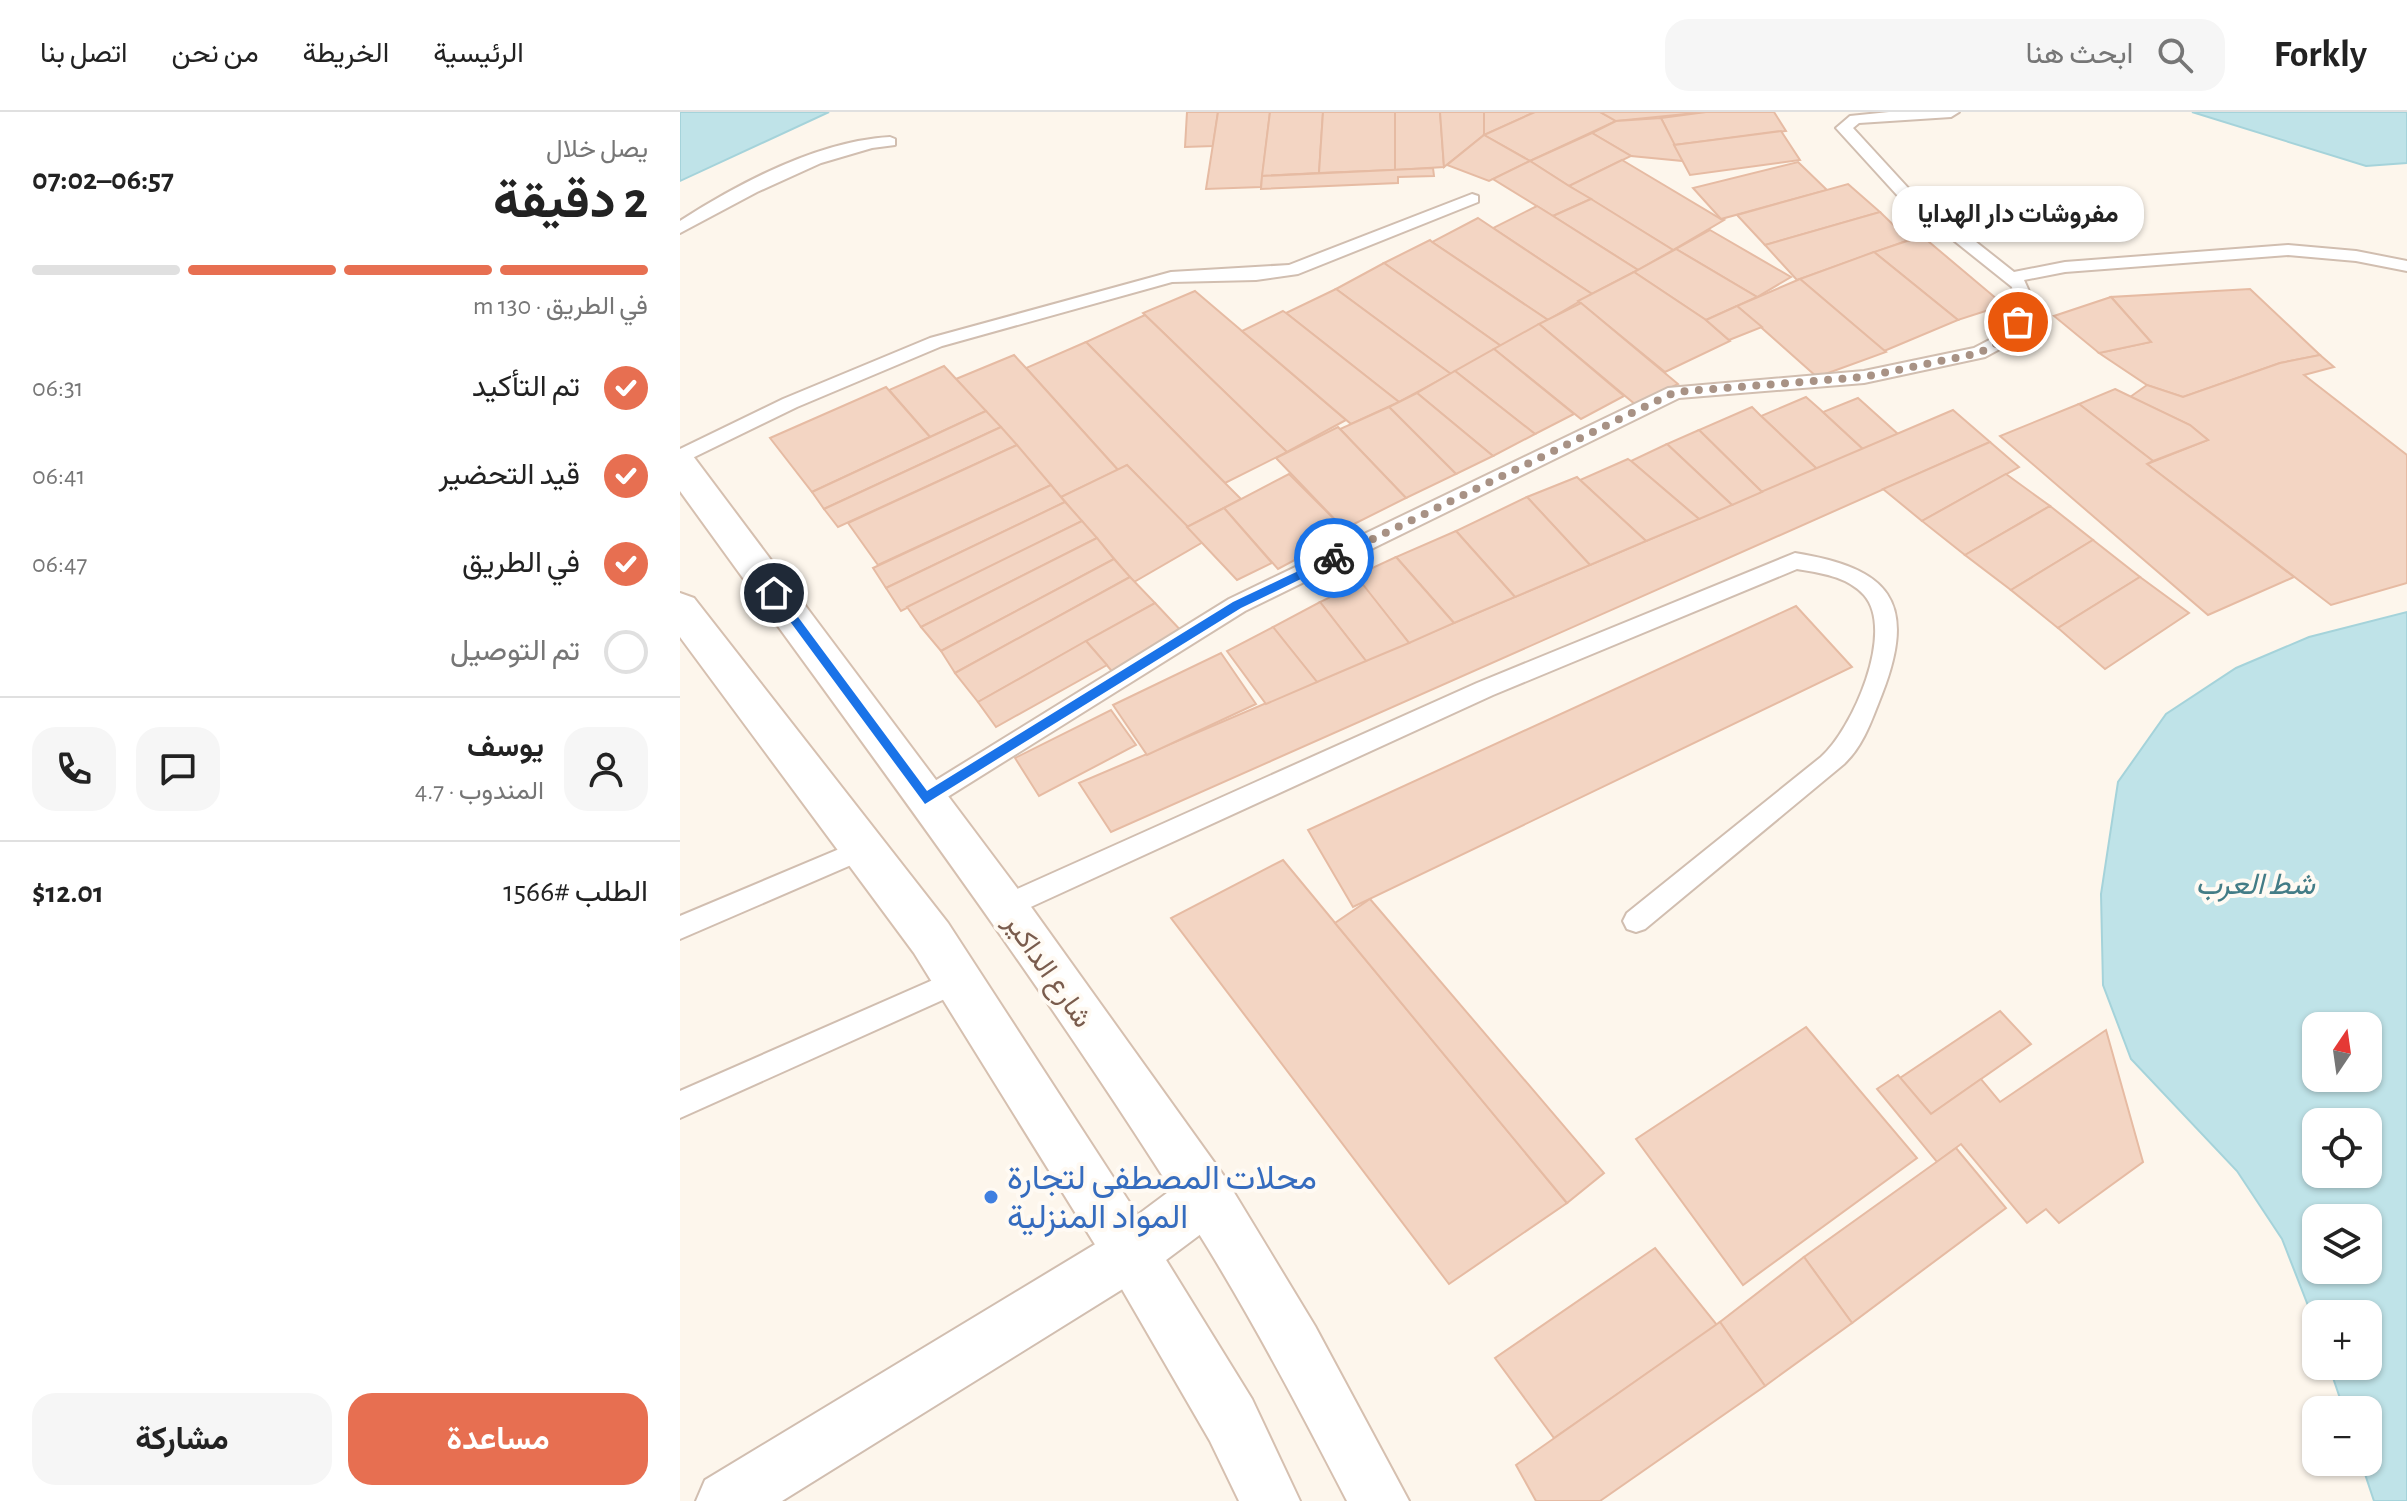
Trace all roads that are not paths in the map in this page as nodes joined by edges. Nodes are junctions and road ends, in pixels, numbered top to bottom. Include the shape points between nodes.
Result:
1 (1951, 112) edge
2 (890, 142) dead end
3 (1472, 199) dead end
4 (680, 228) edge
5 (2407, 266) edge
6 (2013, 277) junction
7 (680, 457) edge
8 (680, 465) edge
9 (680, 608) edge
10 (925, 799) junction
11 (863, 849) junction
12 (1004, 907) junction
13 (1636, 921) dead end
14 (680, 928) edge
15 (958, 981) junction
16 (680, 1105) edge
17 (1206, 1197) junction
18 (1131, 1253) junction
19 (726, 1501) edge
20 (1270, 1501) edge
21 (1379, 1501) edge

1 - 6 lane via 1855,119 1844,128 1903,192
2 - 4 lane via 848,149 750,189
3 - 7 lane via 1292,270 1171,277 936,342 790,403
5 - 6 lane via 2288,250 2065,267
6 - 10 lane via 2023,292 2018,322 2003,340 1979,353 1864,377 1675,392 1237,605
8 - 10 main road, شارع الداكير
9 - 11 main road
10 - 12 main road, شارع الداكير
11 - 14 lane
11 - 15 main road
12 - 13 lane via 1485,689 1795,561 1839,569 1860,580 1888,617 1889,640 1848,745
12 - 17 main road, شارع الداكير
15 - 16 lane
15 - 18 main road
17 - 18 main road
17 - 21 main road, شارع الداكير
18 - 19 main road
18 - 20 main road via 1231,1420

